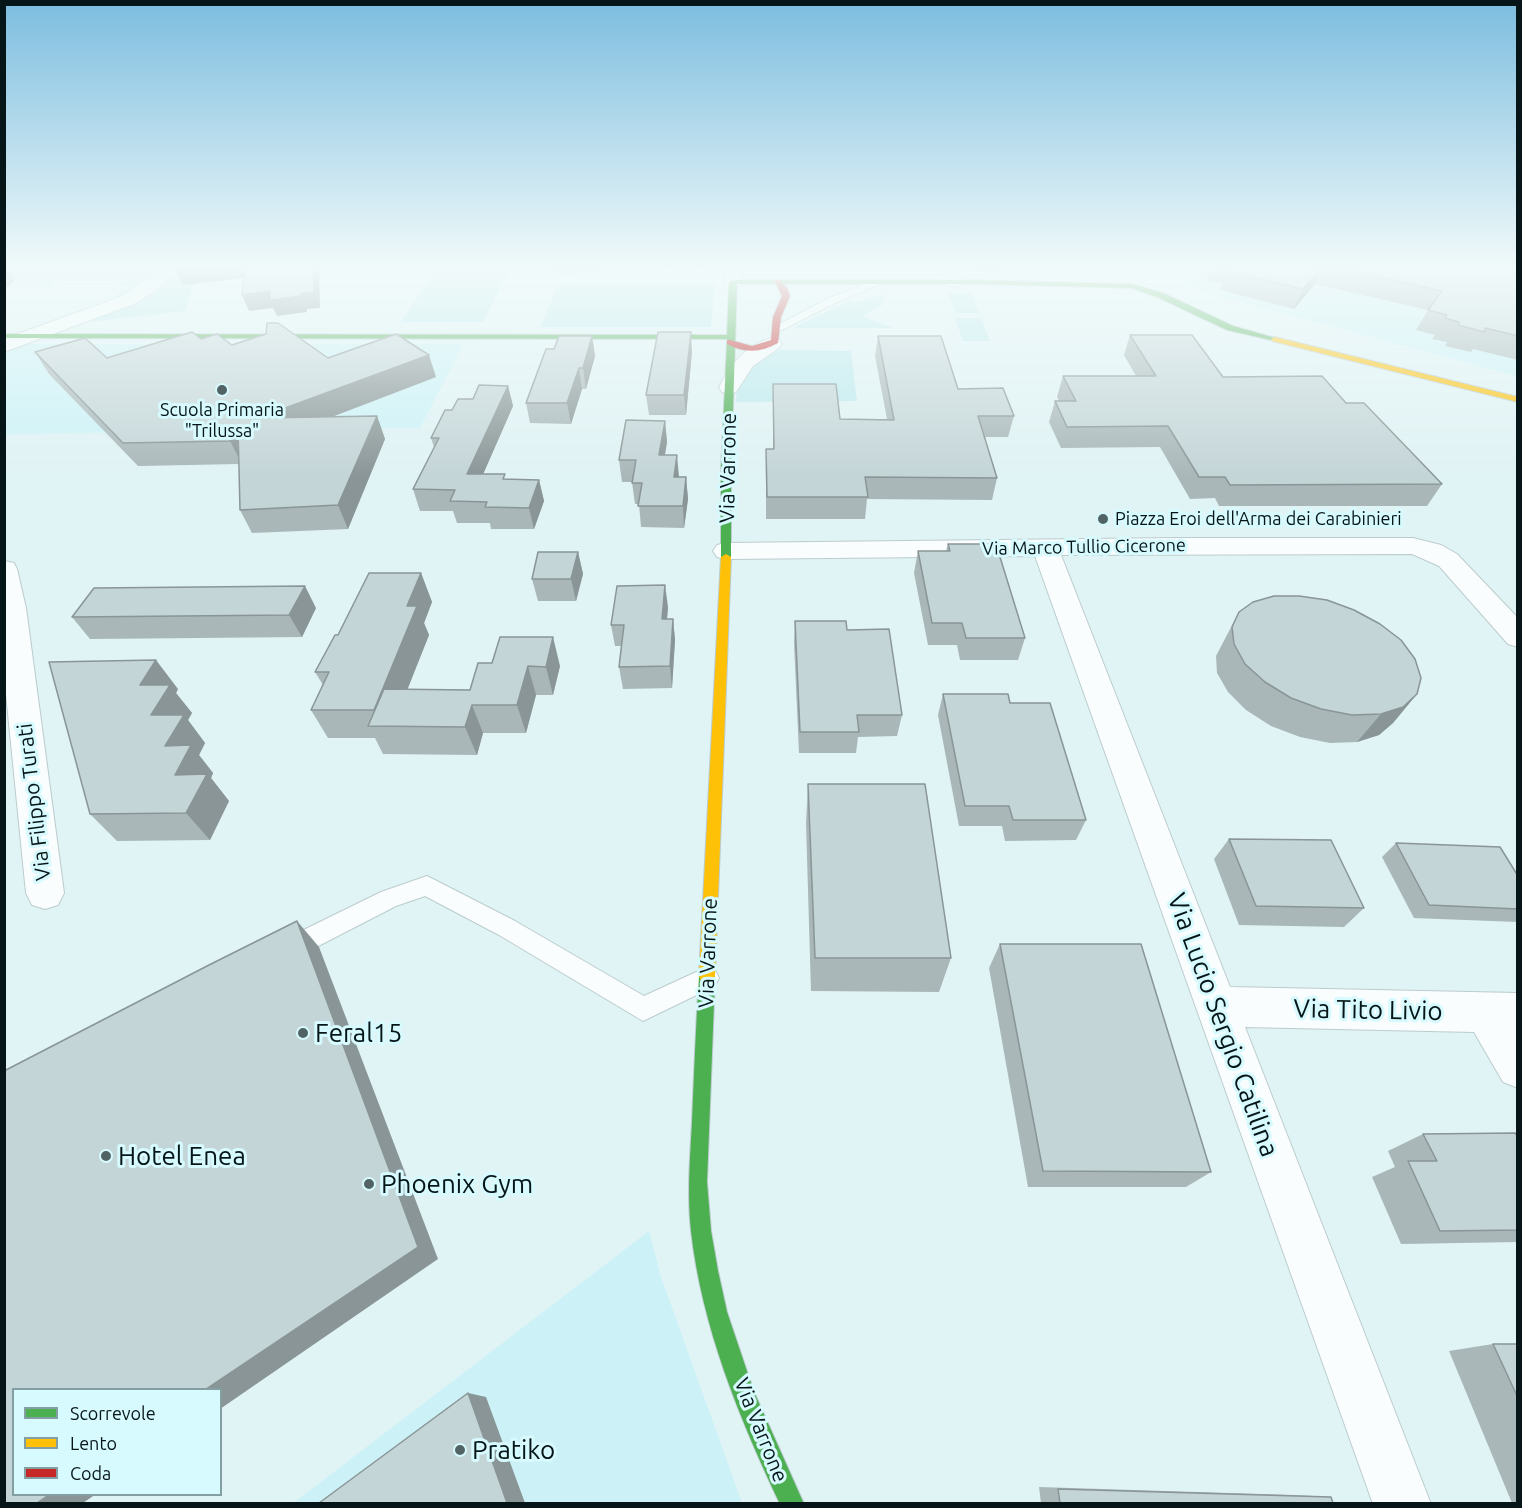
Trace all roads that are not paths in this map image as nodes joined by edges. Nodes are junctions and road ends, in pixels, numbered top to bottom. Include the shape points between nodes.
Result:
1 (26, 337) edge
2 (270, 337) edge
3 (772, 337) edge
4 (773, 337) edge
5 (1267, 337) edge
6 (730, 340) junction
7 (4, 346) edge
8 (729, 388) junction
9 (1518, 400) edge
10 (1045, 547) junction
11 (726, 551) junction
12 (4, 568) edge
13 (1518, 638) edge
14 (45, 893) dead end
15 (271, 957) edge
16 (707, 978) junction
17 (1218, 1007) junction
18 (1502, 1013) edge
19 (1518, 1067) edge
20 (792, 1503) edge
21 (1402, 1503) edge

1 - 7 street
2 - 6 street
3 - 6 street via 745,348
4 - 8 street, Via Varrone via 735,372
5 - 9 street
6 - 8 street, Via Varrone
8 - 11 street, Via Varrone
10 - 11 street, Via Marco Tullio Cicerone
10 - 13 street, Via Marco Tullio Cicerone via 1422,547 1440,555
10 - 17 street, Via Lucio Sergio Catilina
11 - 16 street, Via Varrone
12 - 14 street, Via Filippo Turati
15 - 16 lane via 389,898 427,886 507,928 643,1009
16 - 20 street, Via Varrone via 698,1192 704,1243 720,1315 757,1430
17 - 18 street, Via Tito Livio
17 - 21 street, Via Lucio Sergio Catilina
18 - 19 street

